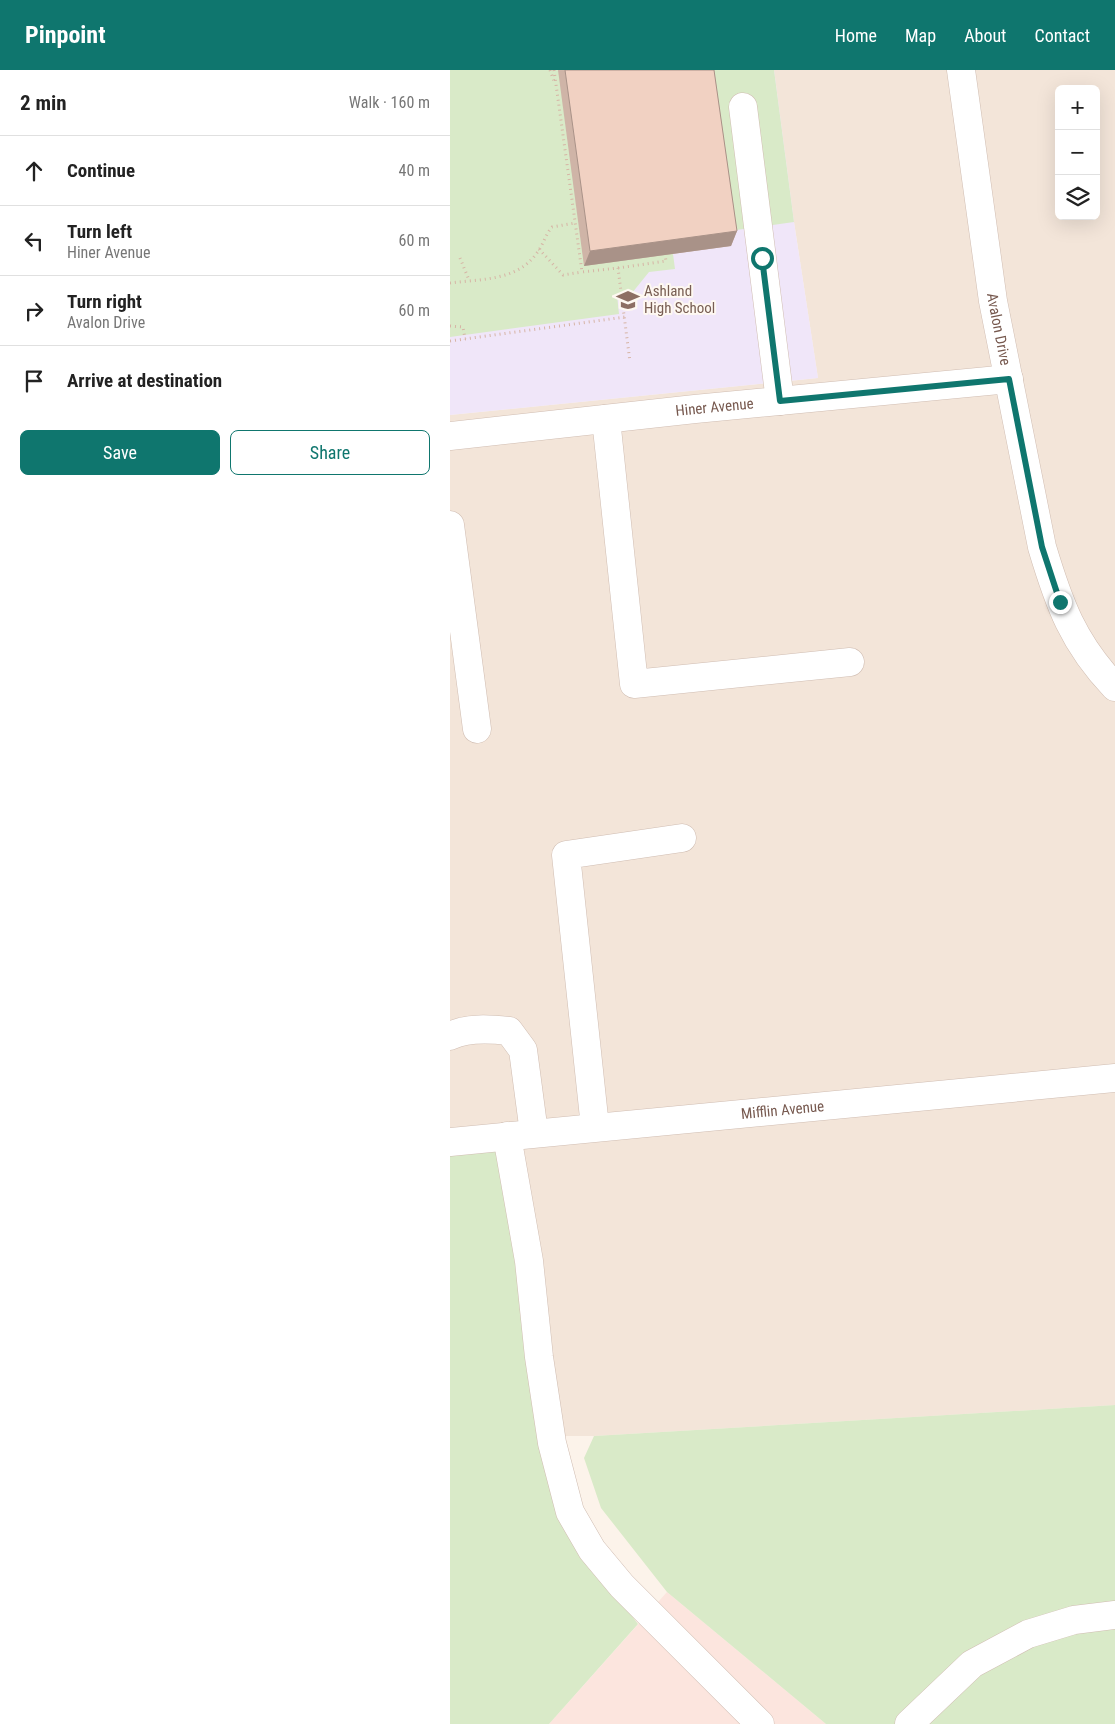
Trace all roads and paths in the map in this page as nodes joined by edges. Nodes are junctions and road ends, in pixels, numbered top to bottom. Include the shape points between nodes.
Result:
1 (550, 70) edge
2 (554, 70) edge
3 (961, 70) edge
4 (557, 92) junction
5 (743, 107) dead end
6 (575, 222) junction
7 (539, 249) junction
8 (665, 255) edge
9 (460, 258) dead end
10 (618, 268) junction
11 (582, 272) junction
12 (469, 280) junction
13 (450, 283) edge
14 (624, 318) junction
15 (450, 326) edge
16 (465, 339) junction
17 (450, 341) edge
18 (630, 362) dead end
19 (1009, 379) junction
20 (780, 401) junction
21 (606, 419) junction
22 (450, 436) edge
23 (450, 525) edge
24 (850, 662) dead end
25 (1115, 688) edge
26 (461, 699) edge
27 (477, 729) dead end
28 (682, 838) dead end
29 (450, 1036) edge
30 (1115, 1078) edge
31 (595, 1127) junction
32 (520, 1134) junction
33 (450, 1142) edge
34 (1115, 1615) edge
35 (760, 1724) edge
36 (909, 1724) edge

1 - 4 path
2 - 4 path
3 - 19 street, Avalon Drive via 994,301
4 - 6 path
5 - 20 street
6 - 7 path via 552,227
6 - 11 path
7 - 11 path via 563,275
7 - 12 path via 515,272
8 - 10 path via 666,261
9 - 12 path
10 - 11 path
10 - 14 path
12 - 13 path
14 - 16 path
14 - 18 path
15 - 16 path via 464,327
16 - 17 path
19 - 20 street, Hiner Avenue
19 - 25 street, Avalon Drive via 1042,547 1054,586 1066,618 1082,646
20 - 21 street, Hiner Avenue
21 - 22 street, Hiner Avenue
21 - 24 street via 634,684
23 - 26 street
26 - 27 street
28 - 31 street via 566,854
29 - 32 street via 491,1029 510,1031 524,1050
30 - 31 street, Mifflin Avenue
31 - 32 street, Mifflin Avenue
32 - 33 street, Mifflin Avenue
32 - 35 street via 517,1186 539,1357 552,1443 570,1512 592,1550 622,1586
34 - 36 street via 1074,1620 1028,1634 972,1664

